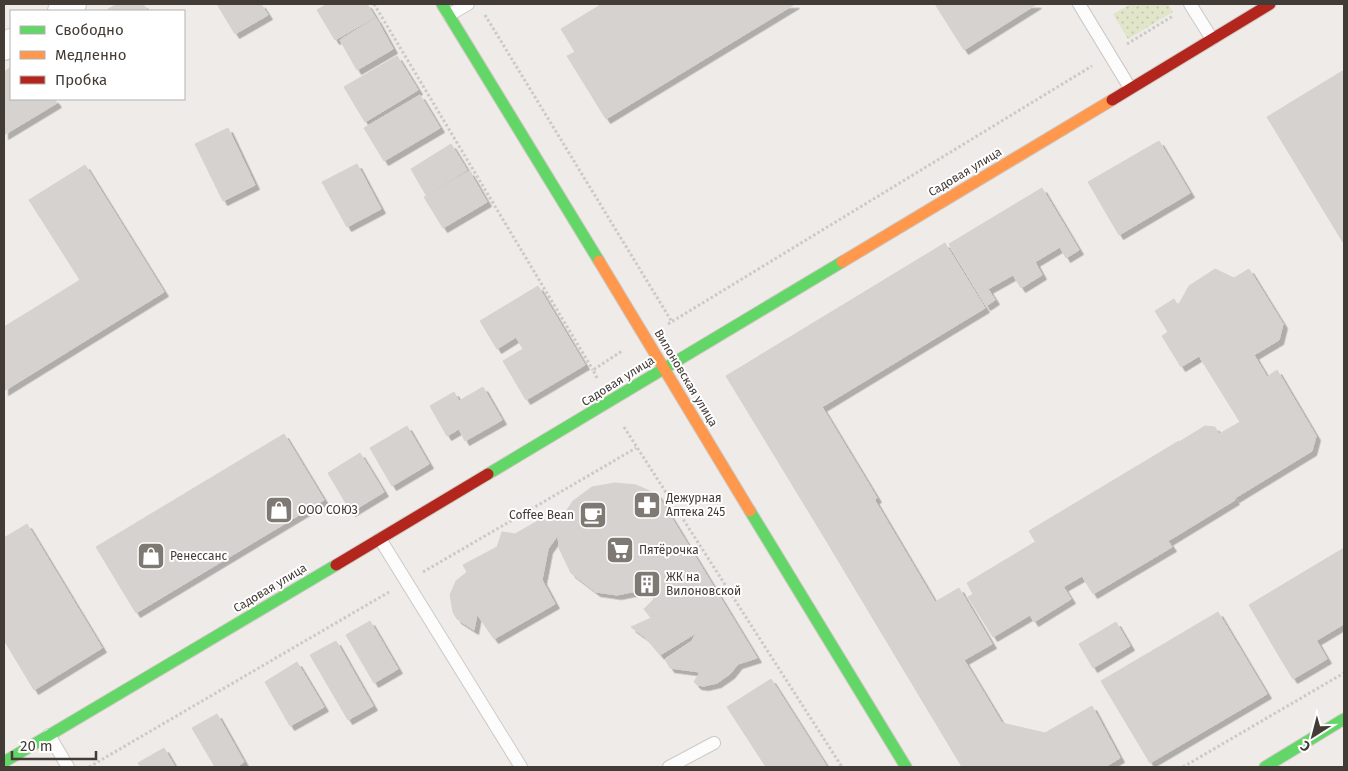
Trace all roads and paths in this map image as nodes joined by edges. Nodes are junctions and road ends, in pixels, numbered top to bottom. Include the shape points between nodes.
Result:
1 (74, 4) edge
2 (374, 4) edge
3 (468, 4) edge
4 (1079, 4) edge
5 (1190, 4) edge
6 (1270, 4) edge
7 (446, 9) edge
8 (63, 10) edge
9 (483, 12) dead end
10 (1212, 39) junction
11 (1110, 55) junction
12 (1130, 88) junction
13 (672, 322) junction
14 (644, 336) junction
15 (664, 369) junction
16 (593, 370) junction
17 (610, 402) junction
18 (636, 448) junction
19 (380, 539) junction
20 (406, 582) junction
21 (1344, 673) edge
22 (1344, 719) edge
23 (48, 735) junction
24 (714, 743) dead end
25 (4, 762) edge
26 (68, 767) edge
27 (89, 767) edge
28 (521, 767) edge
29 (669, 767) edge
30 (842, 767) edge
31 (906, 767) edge
32 (1183, 767) edge
33 (1265, 767) edge

1 - 8 street
2 - 16 path
3 - 7 lane
4 - 11 lane
5 - 10 lane
5 - 11 path
6 - 10 street, Садовая улица
7 - 14 street, Вилоновская улица
9 - 13 path
10 - 12 street, Садовая улица
11 - 12 lane
11 - 13 path
12 - 15 street, Садовая улица
13 - 14 path
14 - 15 street, Вилоновская улица
14 - 16 path
15 - 17 street, Садовая улица
15 - 31 street, Вилоновская улица
16 - 17 path
17 - 18 path
17 - 19 street, Садовая улица
18 - 20 path
18 - 30 path
19 - 20 lane
19 - 23 street, Садовая улица
20 - 27 path
20 - 28 lane
21 - 32 path
22 - 33 street
23 - 25 street, Садовая улица
23 - 26 lane
24 - 29 lane

